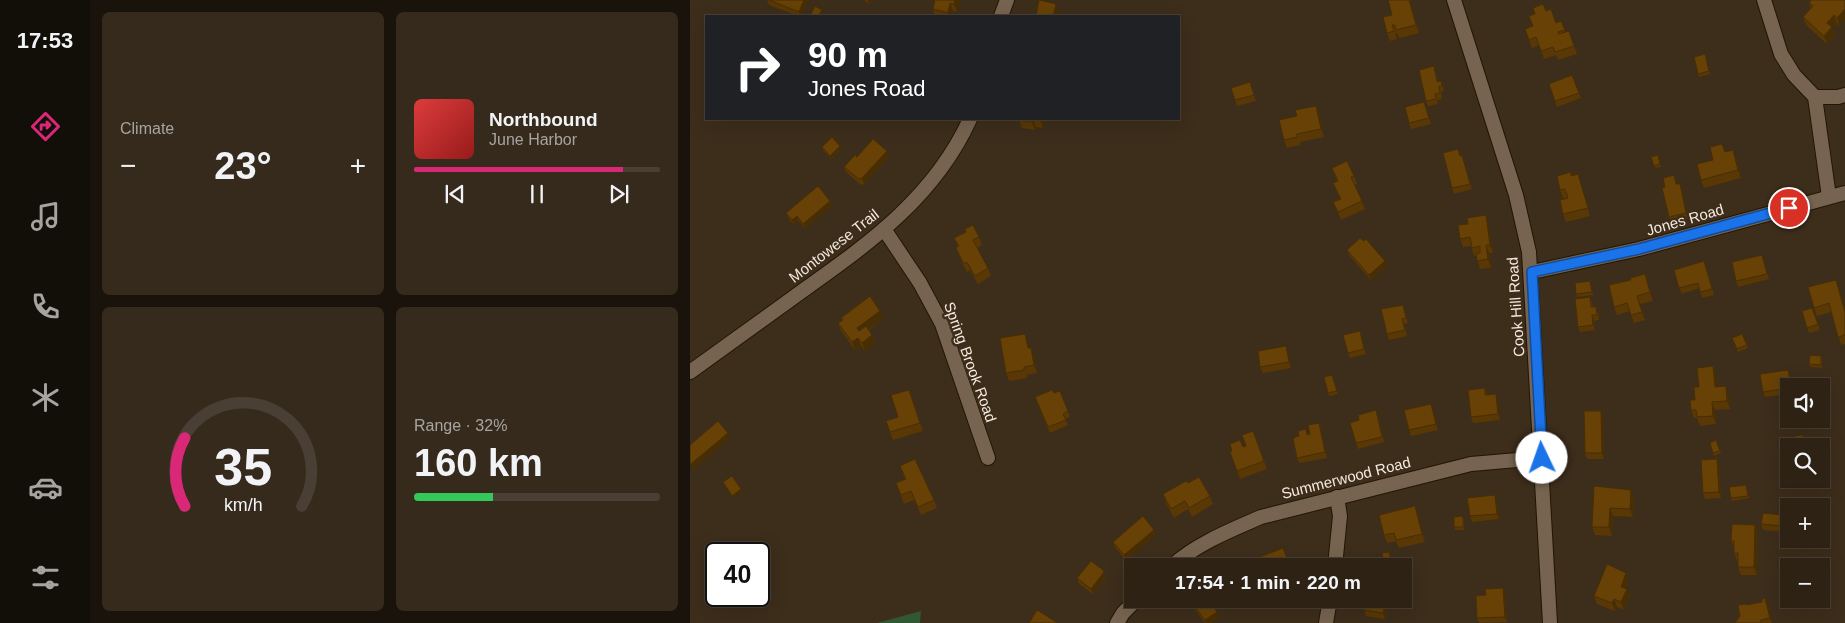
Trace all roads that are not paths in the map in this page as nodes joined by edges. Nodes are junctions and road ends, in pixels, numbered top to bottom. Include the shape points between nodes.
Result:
1 (1007, 0) edge
2 (1454, 0) edge
3 (1764, 0) edge
4 (1001, 15) edge
5 (1845, 95) edge
6 (1814, 97) junction
7 (969, 120) edge
8 (1845, 193) edge
9 (1829, 197) junction
10 (884, 229) junction
11 (1532, 272) junction
12 (690, 372) edge
13 (988, 458) dead end
14 (1542, 458) junction
15 (1337, 497) junction
16 (1183, 558) edge
17 (1336, 558) edge
18 (1128, 608) edge
19 (1328, 608) edge
20 (1117, 623) edge
21 (1326, 623) edge
22 (1550, 623) edge

1 - 4 street
2 - 11 street, Cook Hill Road via 1516,195
3 - 6 street via 1781,54
5 - 6 street via 1838,98
6 - 9 street
7 - 10 street, Montowese Trail via 940,172
8 - 9 street, Jones Road
9 - 11 street, Jones Road via 1639,249
10 - 12 street, Montowese Trail
10 - 13 street, Spring Brook Road via 920,282 942,324
11 - 14 street, Cook Hill Road
14 - 15 street, Summerwood Road via 1471,464
14 - 22 street, Cook Hill Road
15 - 16 street, Summerwood Road via 1261,517 1228,531
15 - 17 street via 1340,516
18 - 20 street
19 - 21 street

